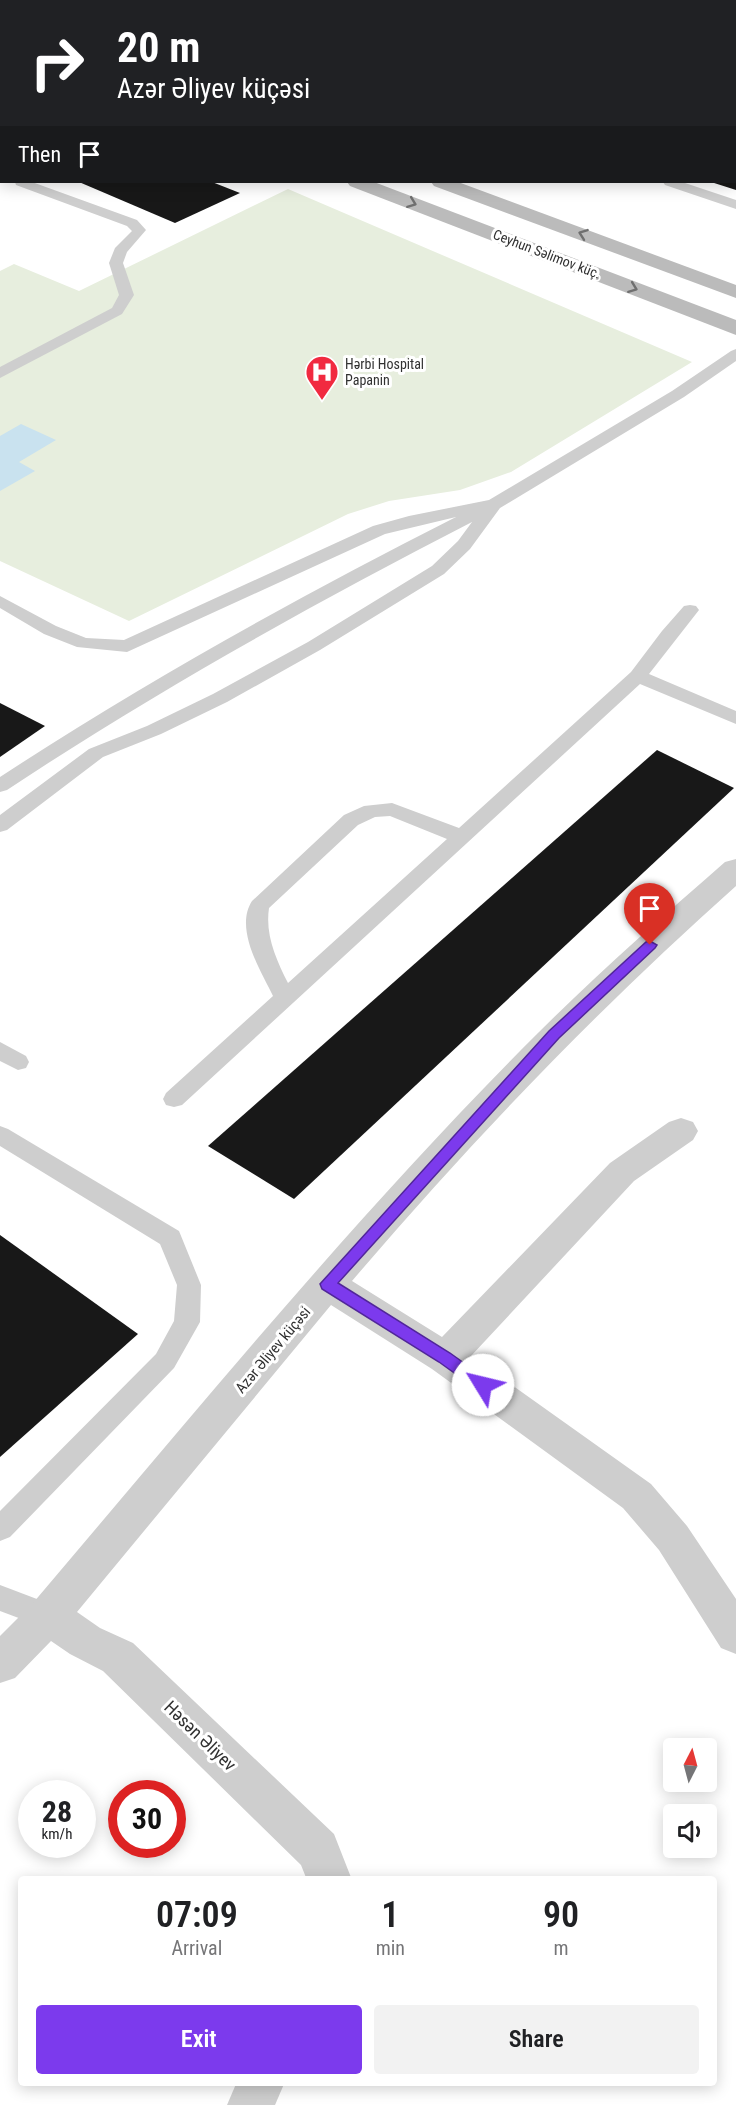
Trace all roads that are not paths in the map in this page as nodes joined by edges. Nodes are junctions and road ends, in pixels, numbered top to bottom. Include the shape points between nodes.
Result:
1 (24, 183) edge
2 (360, 183) edge
3 (444, 183) edge
4 (673, 183) edge
5 (736, 205) edge
6 (736, 292) edge
7 (736, 327) edge
8 (736, 354) edge
9 (0, 373) edge
10 (494, 504) junction
11 (0, 601) edge
12 (690, 610) dead end
13 (638, 676) junction
14 (736, 718) edge
15 (0, 786) edge
16 (0, 825) edge
17 (462, 837) junction
18 (736, 869) edge
19 (285, 999) junction
20 (174, 1100) dead end
21 (681, 1131) dead end
22 (0, 1135) edge
23 (328, 1284) junction
24 (445, 1358) junction
25 (0, 1529) edge
26 (0, 1598) edge
27 (48, 1616) junction
28 (736, 1635) edge
29 (0, 1664) edge
30 (328, 1876) edge
31 (259, 2086) edge
32 (251, 2105) edge

1 - 9 lane via 132,223 139,230 118,254 127,302
2 -> 7 main road, Ceyhun Səlimov küç.
6 -> 3 main road, Ceyhun Səlimov küç.
4 - 5 lane
8 - 10 lane via 678,394
10 - 11 lane via 379,530 127,646 83,643 50,630
10 - 15 lane via 315,596 80,731
10 - 16 lane via 464,544 438,570 220,698 96,753
12 - 13 lane
13 - 14 lane
13 - 17 lane
17 - 19 lane
17 - 19 lane via 392,809 371,811 351,819 259,906 255,922 259,939
18 - 23 street, Azər Əliyev küçəsi via 554,1035
19 - 20 lane
21 - 24 street via 622,1172
22 - 25 lane via 170,1238 189,1285 188,1322 165,1361
23 - 24 street
23 - 27 street, Azər Əliyev küçəsi
24 - 28 street via 638,1496 673,1538
26 - 27 lane
27 - 29 street, Azər Əliyev küçəsi
27 - 30 street, Həsən Əliyev via 118,1657 318,1850
31 - 32 street

